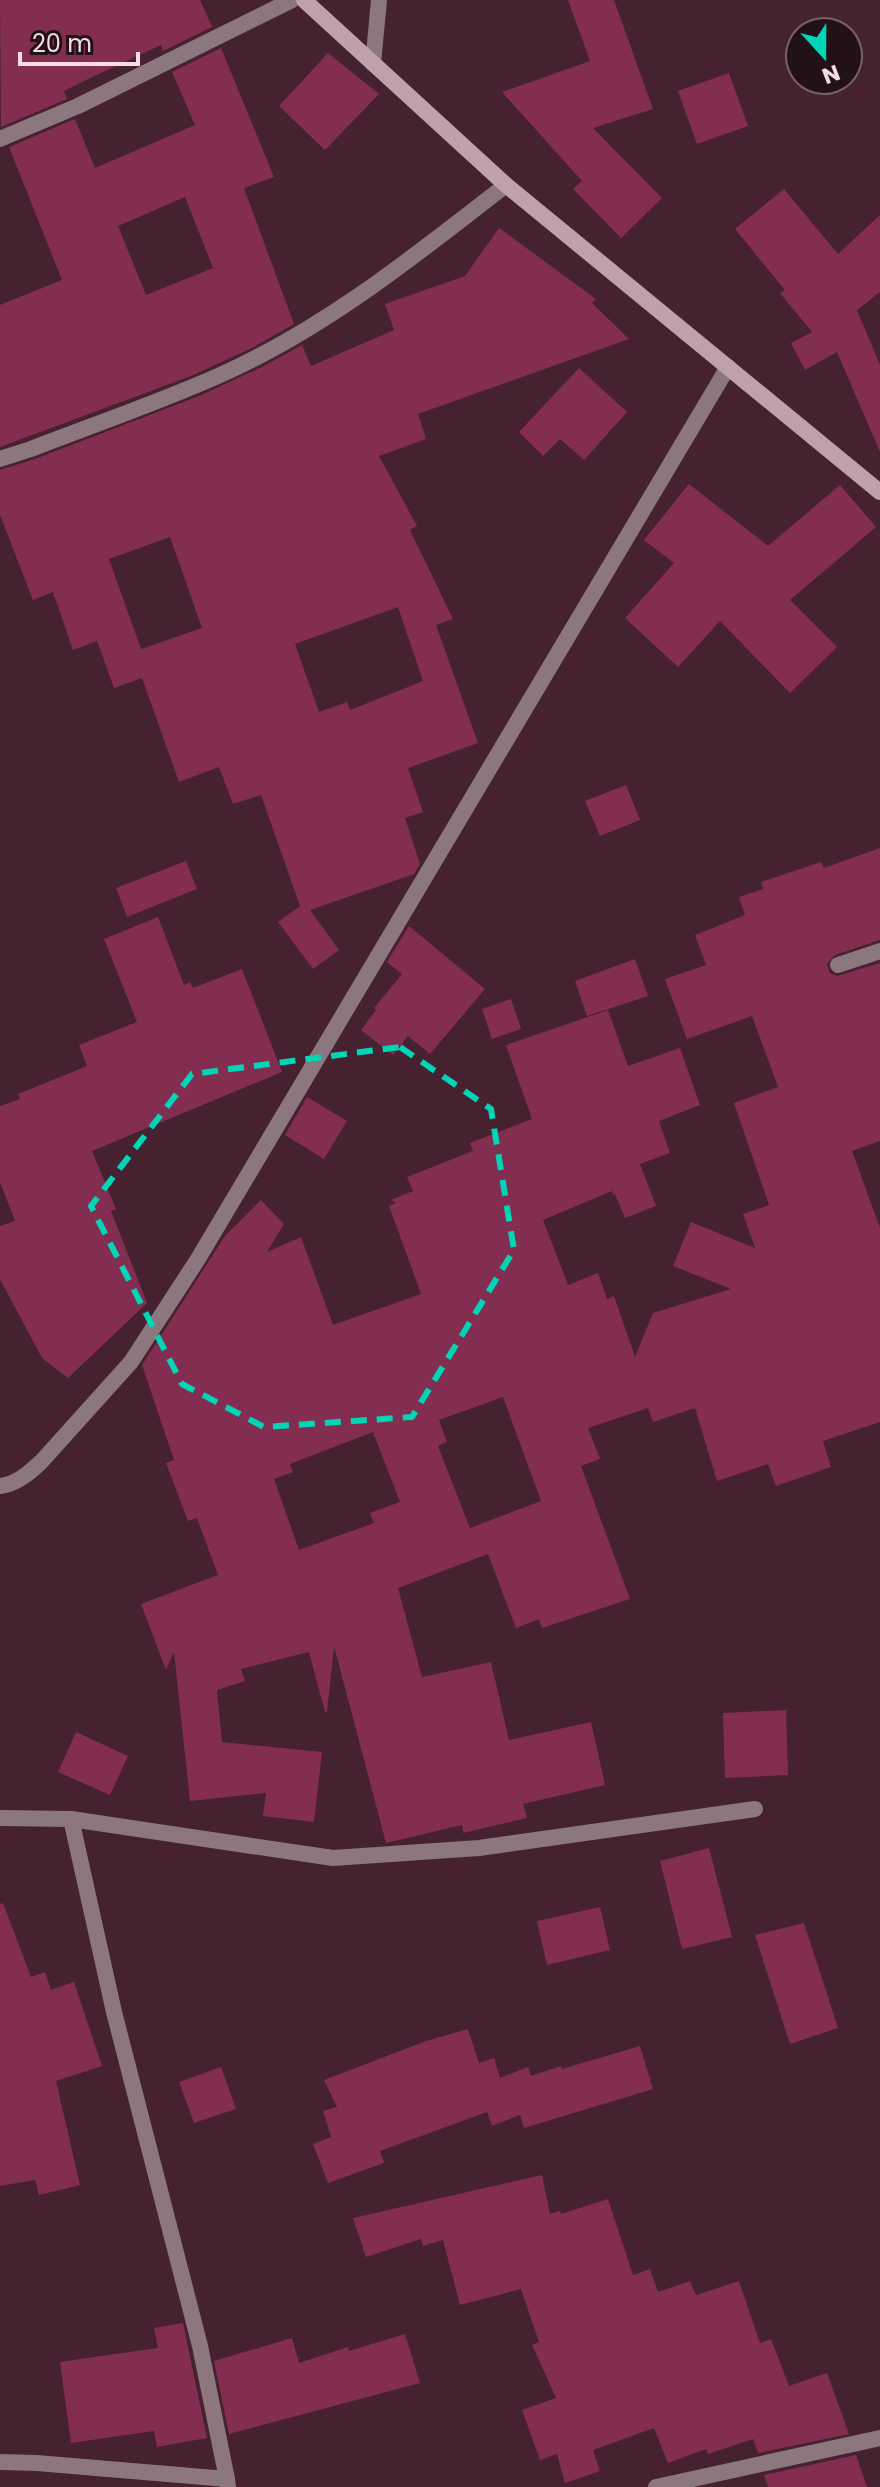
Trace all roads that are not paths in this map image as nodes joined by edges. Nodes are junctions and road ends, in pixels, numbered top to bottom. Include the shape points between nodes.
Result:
1 (292, 0) edge
2 (304, 0) edge
3 (379, 0) edge
4 (373, 64) junction
5 (0, 139) edge
6 (506, 185) junction
7 (728, 367) junction
8 (0, 459) edge
9 (880, 492) edge
10 (880, 951) edge
11 (838, 965) dead end
12 (0, 1486) edge
13 (755, 1809) dead end
14 (0, 1818) edge
15 (71, 1819) junction
16 (880, 2438) edge
17 (0, 2462) edge
18 (228, 2483) edge
19 (656, 2487) edge

1 - 5 street
2 - 4 street
3 - 4 street
4 - 6 street
6 - 7 street
6 - 8 street via 401,267 303,331 220,376
7 - 9 street
7 - 12 street via 139,1350 41,1462 17,1481
10 - 11 street
13 - 15 street via 479,1848 333,1858
14 - 15 street
15 - 18 street via 114,2012 200,2346
16 - 19 street
17 - 18 street

